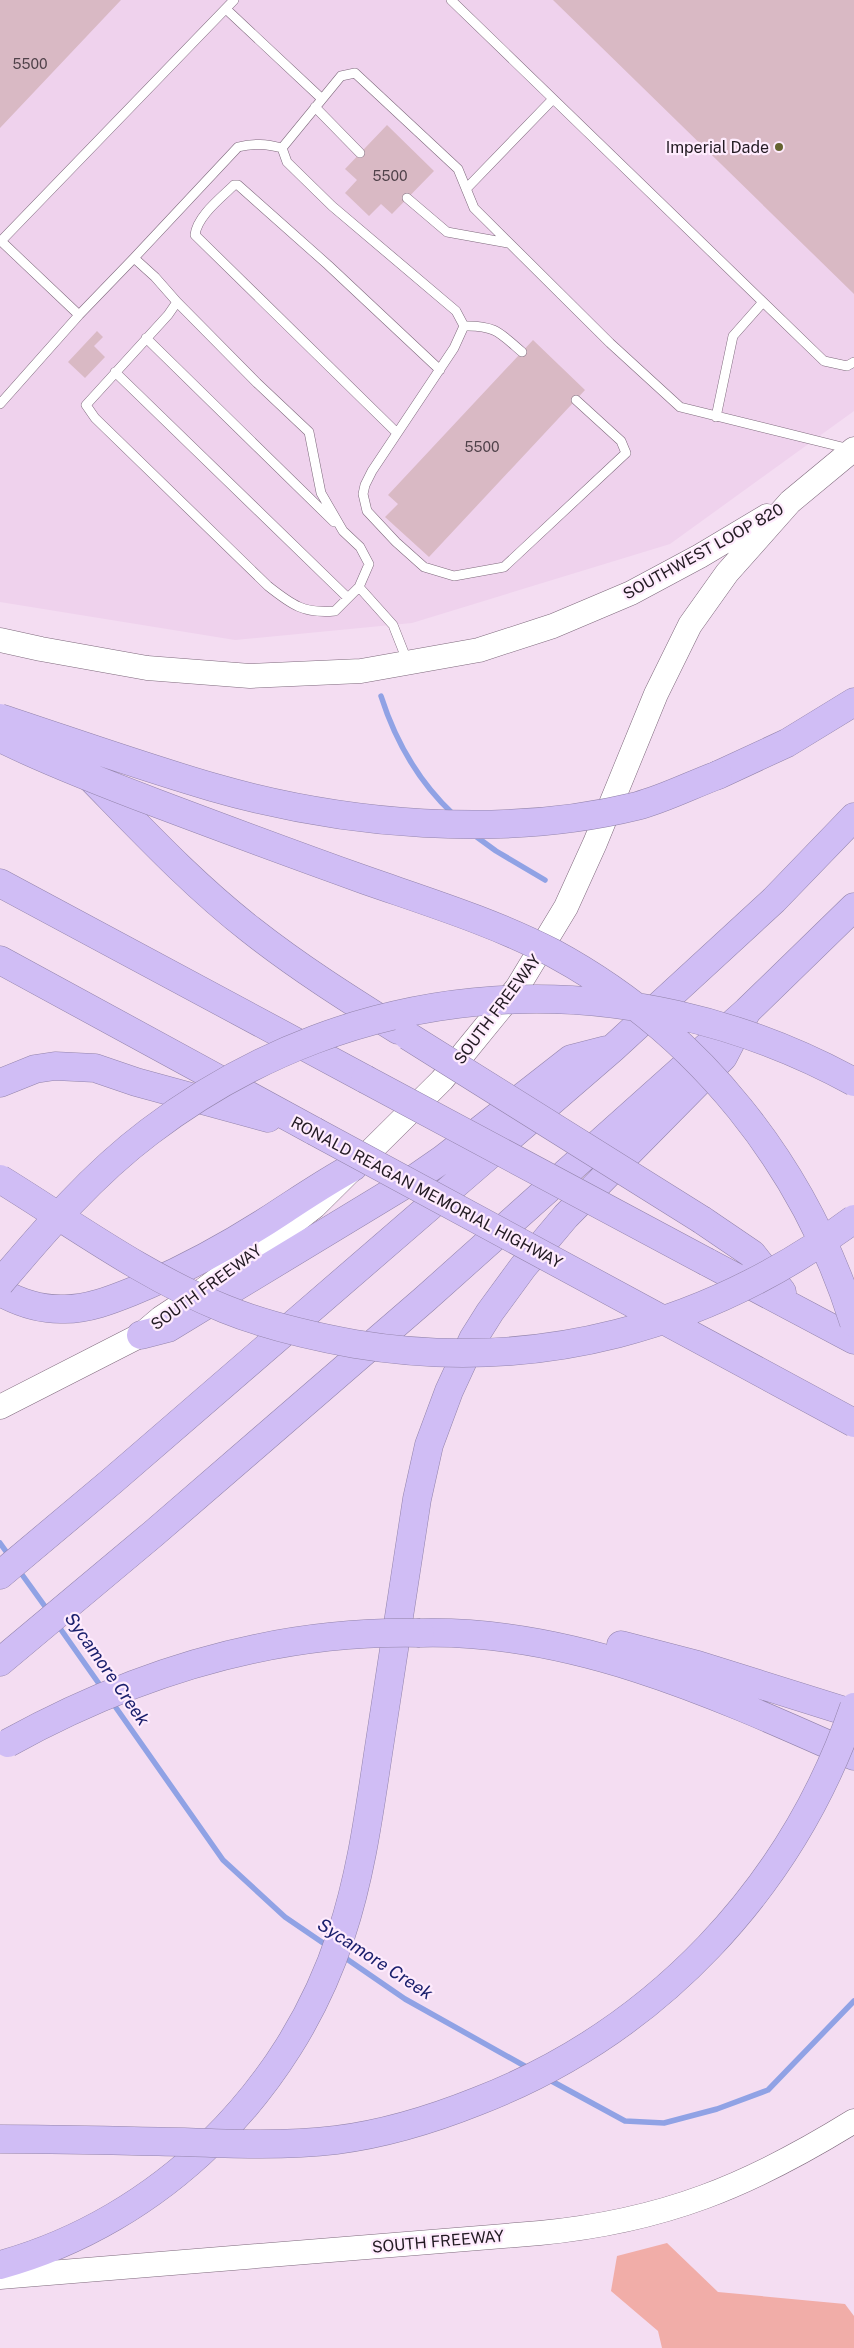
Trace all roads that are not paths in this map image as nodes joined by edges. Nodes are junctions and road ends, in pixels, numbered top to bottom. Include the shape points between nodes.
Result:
1 (234, 0) edge
2 (451, 0) edge
3 (226, 9) junction
4 (321, 98) junction
5 (554, 99) junction
6 (315, 107) junction
7 (282, 148) junction
8 (360, 153) dead end
9 (466, 189) junction
10 (407, 198) dead end
11 (0, 241) edge
12 (509, 243) junction
13 (134, 258) junction
14 (177, 302) junction
15 (763, 302) junction
16 (79, 316) junction
17 (464, 326) junction
18 (146, 338) junction
19 (522, 352) dead end
20 (854, 362) edge
21 (440, 370) junction
22 (114, 372) junction
23 (576, 400) dead end
24 (0, 404) edge
25 (716, 416) junction
26 (397, 433) junction
27 (853, 450) edge
28 (790, 502) junction
29 (343, 531) junction
30 (358, 587) junction
31 (348, 598) junction
32 (0, 640) edge
33 (408, 663) junction
34 (854, 702) edge
35 (0, 706) edge
36 (0, 718) edge
37 (0, 738) edge
38 (854, 817) edge
39 (0, 884) edge
40 (854, 907) edge
41 (0, 960) edge
42 (747, 1012) junction
43 (612, 1049) junction
44 (854, 1082) edge
45 (0, 1083) edge
46 (314, 1131) junction
47 (353, 1167) junction
48 (0, 1179) edge
49 (854, 1220) edge
50 (0, 1284) edge
51 (0, 1292) edge
52 (795, 1308) junction
53 (854, 1324) edge
54 (141, 1335) junction
55 (854, 1340) edge
56 (0, 1407) edge
57 (854, 1423) edge
58 (0, 1574) edge
59 (518, 1638) junction
60 (0, 1662) edge
61 (854, 1707) edge
62 (854, 1714) edge
63 (4, 1746) edge
64 (854, 1756) edge
65 (854, 2121) edge
66 (854, 2128) edge
67 (0, 2139) edge
68 (798, 2155) junction
69 (0, 2265) edge
70 (0, 2277) edge

1 - 3 lane
2 - 5 lane
3 - 4 lane
3 - 11 lane
4 - 6 lane
4 - 9 lane via 341,76 355,73 458,169
5 - 9 lane
5 - 15 lane
6 - 7 lane
6 - 8 lane
7 - 13 lane via 267,144 238,147
7 - 17 lane via 287,162 332,206 456,311
9 - 12 lane via 474,208
10 - 12 lane via 447,232
11 - 16 lane
12 - 25 lane via 680,407
13 - 14 lane
13 - 16 lane
14 - 18 lane
14 - 29 lane via 309,432 321,493
15 - 20 lane via 824,361 847,366
15 - 25 lane via 733,336
16 - 24 lane
17 - 19 lane via 496,329
17 - 21 lane
18 - 22 lane
18 - 29 lane
21 - 26 lane
21 - 26 lane via 238,185 234,185 202,218 195,235
22 - 31 lane
22 - 31 lane via 86,405 95,418 268,586 292,605 311,612 336,610
23 - 26 lane via 621,441 626,453 504,567 471,574 454,576 424,567 367,511 365,485
25 - 27 lane
27 - 28 main road, SOUTH FREEWAY
28 - 33 main road, SOUTHWEST LOOP 820 via 631,593 479,650
28 - 47 main road, SOUTH FREEWAY via 727,573 690,625 656,694 566,907 517,988 442,1080
29 - 30 lane via 360,547 369,564
30 - 31 lane
30 - 33 lane via 393,625
32 - 33 main road, SOUTHWEST LOOP 820 via 147,668 250,676 362,671
34 - 36 highway, bridge via 787,743 718,775 638,806 564,820 489,826 327,813 213,787
35 - 52 highway, bridge via 36,730 74,762 197,884 307,973 752,1254
37 - 53 highway, bridge via 50,762 245,837 500,928 554,954 599,981 642,1012 689,1053 724,1088 760,1133 793,1183 820,1233
38 - 43 highway via 774,900
39 - 52 highway, bridge
40 - 42 highway
41 - 46 highway, RONALD REAGAN MEMORIAL HIGHWAY
42 - 60 highway via 425,1299
42 - 69 highway via 723,1057 566,1216 523,1267 473,1339 458,1368 429,1445 417,1499 358,1872 341,1937 314,2004 279,2060 230,2124 184,2168 154,2192 89,2231 58,2246
43 - 54 highway via 571,1059 417,1177 168,1328
43 - 58 highway
44 - 50 highway, bridge via 777,1045 709,1022 651,1008 536,998 454,1005 386,1017 286,1051 218,1084 181,1109 93,1180
45 - 46 highway via 35,1069 55,1066 95,1068
46 - 57 highway, RONALD REAGAN MEMORIAL HIGHWAY, bridge
47 - 51 highway via 214,1251 120,1296 66,1310 33,1305
47 - 54 main road, SOUTH FREEWAY via 315,1206
48 - 49 highway, bridge via 147,1270 225,1309 282,1328 337,1341 450,1354 563,1345 642,1328 743,1289 813,1250
52 - 55 highway
54 - 56 main road, SOUTH FREEWAY
59 - 62 highway via 576,1638 635,1648
59 - 63 highway, bridge via 445,1632 388,1632 332,1636 239,1652 127,1686 72,1710
59 - 64 highway via 672,1679
61 - 67 highway, bridge via 830,1768 805,1817 760,1888 738,1916 689,1968 630,2018 576,2055 524,2083 431,2118 339,2140 276,2145
65 - 68 main road, SOUTH FREEWAY
66 - 68 main road
68 - 70 main road, SOUTH FREEWAY via 703,2198 605,2225

